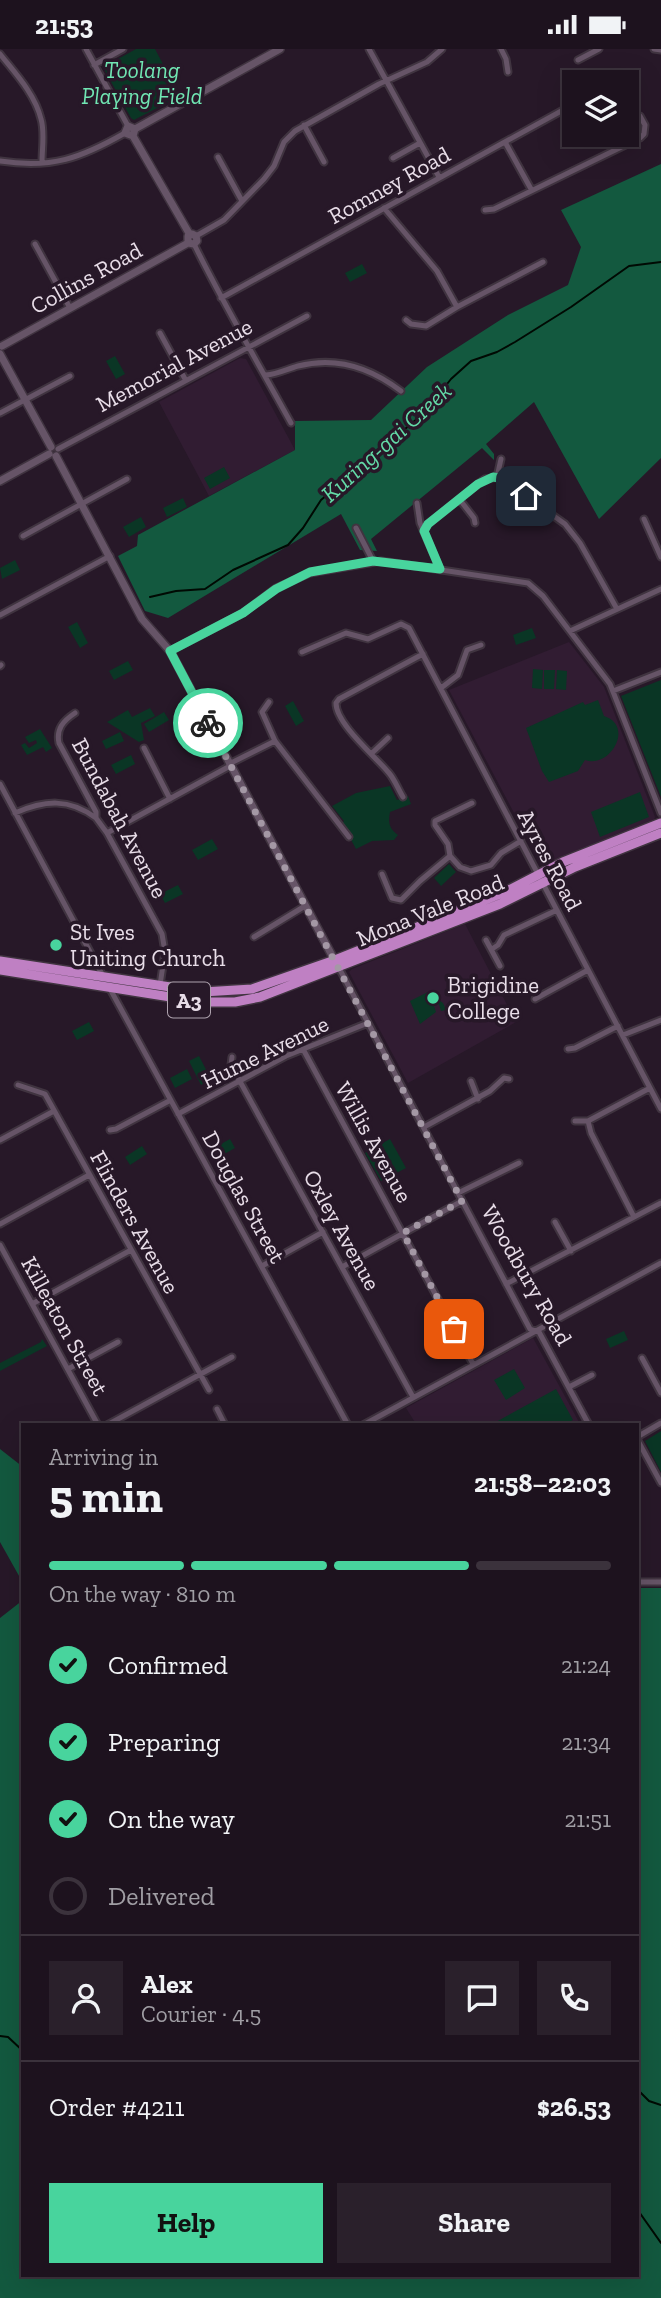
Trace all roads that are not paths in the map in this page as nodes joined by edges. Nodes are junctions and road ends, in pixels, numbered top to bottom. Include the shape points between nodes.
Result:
1 (86, 49) edge
2 (123, 49) edge
3 (280, 49) edge
4 (369, 49) edge
5 (442, 49) edge
6 (501, 49) edge
7 (599, 49) edge
8 (654, 49) edge
9 (661, 50) edge
10 (0, 54) edge
11 (578, 60) dead end
12 (94, 65) junction
13 (508, 72) dead end
14 (388, 81) junction
15 (562, 111) edge
16 (640, 116) dead end
17 (304, 125) junction
18 (130, 131) junction
19 (505, 142) junction
20 (420, 143) junction
21 (218, 157) dead end
22 (393, 158) dead end
23 (0, 161) edge
24 (42, 162) junction
25 (324, 162) dead end
26 (439, 177) junction
27 (531, 189) junction
28 (242, 201) junction
29 (384, 208) junction
30 (485, 210) dead end
31 (192, 239) junction
32 (35, 244) dead end
33 (544, 262) dead end
34 (221, 298) junction
35 (457, 307) junction
36 (69, 308) junction
37 (307, 316) dead end
38 (406, 320) dead end
39 (160, 333) dead end
40 (249, 347) junction
41 (0, 349) edge
42 (266, 375) junction
43 (70, 376) dead end
44 (186, 379) junction
45 (401, 391) dead end
46 (26, 399) junction
47 (0, 413) edge
48 (290, 423) dead end
49 (54, 452) junction
50 (501, 459) dead end
51 (496, 477) junction
52 (127, 479) dead end
53 (0, 481) edge
54 (460, 500) junction
55 (417, 503) dead end
56 (83, 504) junction
57 (644, 519) dead end
58 (475, 523) dead end
59 (356, 528) dead end
60 (424, 531) junction
61 (23, 536) dead end
62 (110, 556) junction
63 (661, 557) edge
64 (373, 561) junction
65 (440, 569) junction
66 (661, 589) edge
67 (617, 609) junction
68 (0, 615) edge
69 (570, 631) junction
70 (481, 645) dead end
71 (170, 651) junction
72 (302, 652) dead end
73 (423, 654) junction
74 (661, 672) edge
75 (441, 688) junction
76 (613, 691) junction
77 (269, 702) dead end
78 (75, 713) dead end
79 (388, 738) dead end
80 (275, 741) junction
81 (144, 748) dead end
82 (371, 754) junction
83 (230, 765) junction
84 (0, 785) edge
85 (87, 795) junction
86 (403, 797) dead end
87 (170, 799) junction
88 (472, 803) dead end
89 (77, 807) junction
90 (15, 813) junction
91 (661, 813) edge
92 (96, 818) junction
93 (661, 824) edge
94 (107, 833) junction
95 (661, 833) edge
96 (349, 837) dead end
97 (521, 841) junction
98 (450, 856) junction
99 (382, 874) dead end
100 (541, 880) junction
101 (305, 906) junction
102 (557, 910) junction
103 (254, 937) dead end
104 (486, 940) dead end
105 (492, 949) junction
106 (0, 961) edge
107 (337, 964) junction
108 (500, 966) dead end
109 (0, 970) edge
110 (588, 970) junction
111 (104, 977) junction
112 (160, 985) junction
113 (109, 987) junction
114 (536, 999) dead end
115 (661, 1020) edge
116 (368, 1023) junction
117 (618, 1026) junction
118 (623, 1035) junction
119 (303, 1049) junction
120 (568, 1049) dead end
121 (232, 1057) dead end
122 (509, 1079) dead end
123 (240, 1081) junction
124 (471, 1081) dead end
125 (18, 1085) dead end
126 (650, 1088) junction
127 (478, 1099) junction
128 (169, 1101) junction
129 (661, 1109) edge
130 (54, 1111) junction
131 (178, 1114) junction
132 (575, 1121) dead end
133 (588, 1121) junction
134 (424, 1127) junction
135 (110, 1130) dead end
136 (0, 1140) edge
137 (519, 1163) dead end
138 (89, 1175) junction
139 (458, 1193) junction
140 (462, 1201) junction
141 (661, 1203) edge
142 (634, 1217) junction
143 (555, 1222) dead end
144 (0, 1224) edge
145 (323, 1233) junction
146 (403, 1233) junction
147 (0, 1245) edge
148 (131, 1250) junction
149 (571, 1251) junction
150 (661, 1264) edge
151 (262, 1266) junction
152 (342, 1267) junction
153 (506, 1284) junction
154 (32, 1304) junction
155 (535, 1330) junction
156 (118, 1342) dead end
157 (232, 1357) dead end
158 (642, 1358) dead end
159 (473, 1364) junction
160 (68, 1369) junction
161 (199, 1375) junction
162 (592, 1375) dead end
163 (569, 1387) junction
164 (209, 1390) dead end
165 (661, 1393) edge
166 (413, 1397) junction
167 (217, 1409) dead end
168 (97, 1423) edge
169 (111, 1423) edge
170 (224, 1423) edge
171 (347, 1423) edge
172 (367, 1423) edge
173 (588, 1423) edge
174 (661, 1423) edge
175 (639, 1437) edge
176 (639, 1442) edge
177 (661, 1483) edge
178 (639, 1582) edge
179 (661, 1582) edge

1 - 12 street
2 - 12 street
3 - 18 street
4 - 14 street
5 - 14 street, Collins Road via 427,62
6 - 13 street
7 - 11 street
8 - 9 street
10 - 24 street via 39,111
12 - 18 street
14 - 17 street, Collins Road
14 - 20 street
15 - 19 street, Romney Road
16 - 27 street via 645,125 640,138
17 - 25 street
17 - 28 street, Collins Road via 290,135 269,174
18 - 24 street via 73,159
18 - 31 street
19 - 26 street, Romney Road
19 - 27 street
20 - 22 street
20 - 26 street
21 - 28 street
23 - 24 street
26 - 29 street, Romney Road
27 - 30 street
28 - 31 street, Collins Road via 224,220
29 - 34 street, Romney Road
29 - 35 street via 437,271
31 - 34 street
31 - 36 street, Collins Road
32 - 36 street
33 - 35 street
34 - 40 street
35 - 38 street via 426,326
36 - 41 street, Collins Road
37 - 40 street, Memorial Avenue
39 - 44 street
40 - 42 street
40 - 44 street, Memorial Avenue
41 - 46 street, Woodbury Road
42 - 45 street via 311,364 339,364 367,369
42 - 48 street
43 - 46 street
44 - 49 street, Memorial Avenue
46 - 47 street
46 - 49 street, Woodbury Road
49 - 53 street, Memorial Avenue
49 - 56 street, Woodbury Road
50 - 51 street
51 - 54 street via 485,479
51 - 67 street via 565,524
52 - 56 street
54 - 58 street
54 - 60 street
55 - 60 street
56 - 61 street
56 - 62 street, Woodbury Road
57 - 63 street
59 - 64 street
60 - 65 street
62 - 68 street
62 - 71 street, Woodbury Road via 142,619
64 - 65 street
64 - 71 street via 310,572
65 - 69 street via 528,583
66 - 67 street
67 - 69 street
69 - 76 street
70 - 75 street via 467,650 458,675
71 - 83 street, Woodbury Road
72 - 73 street, Ayres Road via 346,633 368,639 401,624 409,628
73 - 75 street, Ayres Road
73 - 82 street via 338,699 337,712
74 - 76 street
75 - 97 street, Ayres Road
76 - 91 street
77 - 80 street via 262,712
78 - 85 street, Bundabah Avenue via 57,734
79 - 82 street
80 - 83 street
80 - 96 street
81 - 87 street
82 - 86 street
83 - 87 street
83 - 101 street, Woodbury Road
84 - 90 street
85 - 89 street
85 - 92 street, Bundabah Avenue
87 - 94 street
88 - 98 street via 435,821
89 - 90 street via 41,803
89 - 92 street
90 - 111 street
92 - 94 street, Bundabah Avenue
93 - 100 highway, Mona Vale Road / A3 via 563,862
94 - 112 street, Bundabah Avenue via 164,939
95 - 100 highway, Mona Vale Road / A3
97 - 98 street via 491,865 471,871
97 - 100 street, Ayres Road
98 - 99 street via 401,900 392,898
100 - 102 street, Ayres Road
100 - 107 highway, Mona Vale Road / A3 via 500,904
101 - 103 street
101 - 107 street, Woodbury Road
102 - 105 street via 504,935
102 - 110 street, Ayres Road
104 - 105 street
105 - 108 street
106 - 111 highway, Mona Vale Road / A3
107 - 112 highway, Mona Vale Road / A3 via 252,989 216,993
107 - 113 highway, Mona Vale Road / A3 via 269,995 235,1002 202,1002
107 - 116 street, Woodbury Road
109 - 113 highway, Mona Vale Road / A3
110 - 114 street
110 - 117 street, Ayres Road
111 - 112 highway, Mona Vale Road / A3
113 - 128 street, Douglas Street
115 - 118 street
116 - 119 street, Hume Avenue
116 - 134 street, Woodbury Road
117 - 118 street, Ayres Road
117 - 120 street
118 - 126 street, Ayres Road
119 - 123 street, Hume Avenue
119 - 146 street, Willis Avenue
121 - 123 street, Oxley Avenue
122 - 127 street via 504,1078
123 - 131 street, Hume Avenue
123 - 145 street, Oxley Avenue
124 - 127 street
125 - 130 street, Flinders Avenue via 45,1094
126 - 129 street, Ayres Road
126 - 133 street
127 - 134 street
128 - 131 street, Douglas Street
128 - 135 street
130 - 136 street
130 - 138 street, Flinders Avenue
131 - 151 street, Douglas Street
132 - 133 street
133 - 142 street
134 - 139 street, Woodbury Road
137 - 139 street
138 - 144 street
138 - 148 street, Flinders Avenue
139 - 140 street, Woodbury Road
140 - 146 street
140 - 153 street, Woodbury Road
141 - 142 street
142 - 149 street
143 - 149 street
145 - 151 street
145 - 152 street, Oxley Avenue
146 - 152 street
146 - 159 street, Willis Avenue
147 - 154 street, Killeaton Street
148 - 154 street
148 - 161 street, Flinders Avenue
149 - 153 street
150 - 155 street
151 - 171 street, Douglas Street
152 - 166 street, Oxley Avenue
153 - 155 street, Woodbury Road via 530,1329
154 - 160 street, Killeaton Street
155 - 159 street
155 - 163 street, Woodbury Road
156 - 160 street
157 - 161 street
158 - 165 street
159 - 166 street
160 - 168 street, Killeaton Street
161 - 164 street, Flinders Avenue
161 - 169 street
162 - 163 street
163 - 173 street, Woodbury Road
166 - 172 street
167 - 170 street
174 - 175 street
176 - 177 street
178 - 179 street

